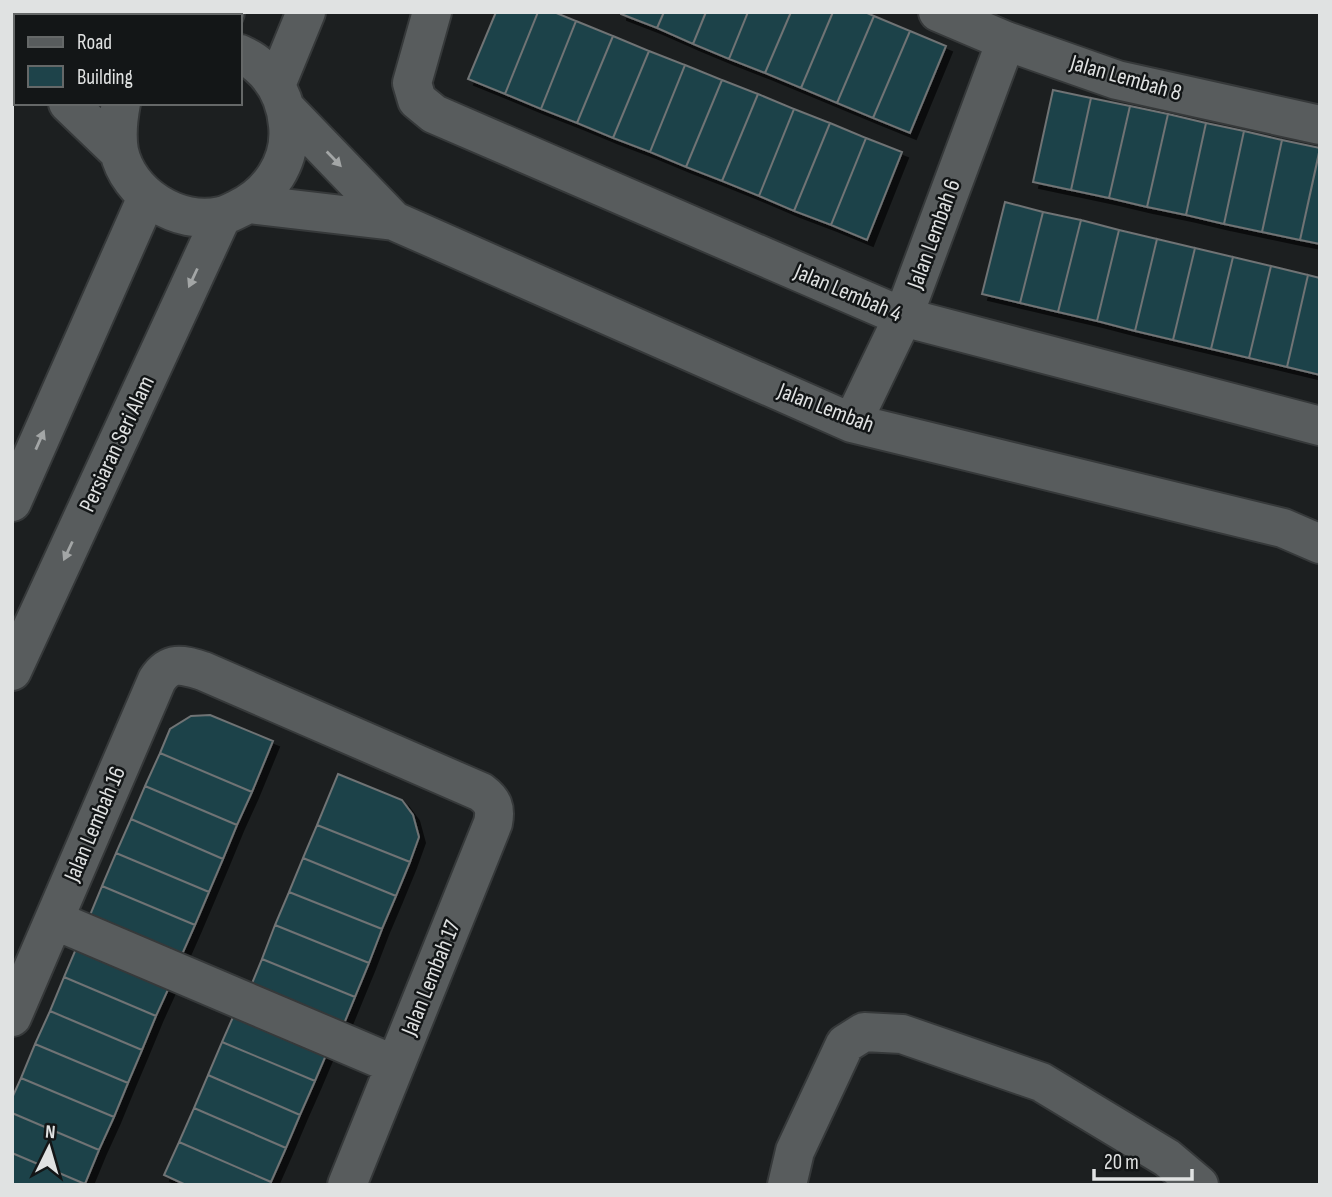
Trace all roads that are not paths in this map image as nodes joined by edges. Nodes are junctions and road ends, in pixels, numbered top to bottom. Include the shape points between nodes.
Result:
1 (306, 12) edge
2 (432, 12) edge
3 (938, 12) edge
4 (1006, 41) junction
5 (242, 55) edge
6 (281, 97) junction
7 (70, 105) edge
8 (121, 105) edge
9 (1320, 125) edge
10 (119, 152) junction
11 (148, 197) junction
12 (236, 210) junction
13 (394, 221) junction
14 (903, 317) junction
15 (852, 423) junction
16 (1320, 426) edge
17 (12, 502) edge
18 (1320, 544) edge
19 (12, 671) edge
20 (463, 784) joint
21 (54, 920) junction
22 (12, 1017) edge
23 (395, 1065) junction
24 (1162, 1172) edge
25 (347, 1185) edge
26 (787, 1185) edge
27 (1199, 1185) edge

1 - 6 street
2 - 14 street, Jalan Lembah 4 via 412,83 417,100 434,114
3 - 4 street, Jalan Lembah 8
4 - 9 street, Jalan Lembah 8 via 1117,80
4 - 14 street, Jalan Lembah 6
5 - 6 street, Jalan Lembah via 258,65
6 - 12 street via 290,136 284,163 270,186
6 -> 13 street, Jalan Lembah
7 - 10 street
8 - 10 street
10 - 11 street via 130,177
11 - 12 street, Jalan Lembah via 171,211 198,217
17 -> 11 street
12 - 13 street, Jalan Lembah
12 -> 19 street, Persiaran Seri Alam
13 - 15 street, Jalan Lembah
14 - 15 street, Jalan Lembah 6
14 - 16 street, Jalan Lembah 4
15 - 18 street, Jalan Lembah via 1283,528
20 - 21 street, Jalan Lembah 16 via 203,671 170,667 157,680
20 - 23 street, Jalan Lembah 17 via 488,797 494,805 493,823
21 - 22 street, Jalan Lembah 16
21 - 23 street
23 - 25 street, Jalan Lembah 17
24 - 26 street via 1041,1082 902,1034 864,1032 845,1044 795,1151
24 - 27 street

